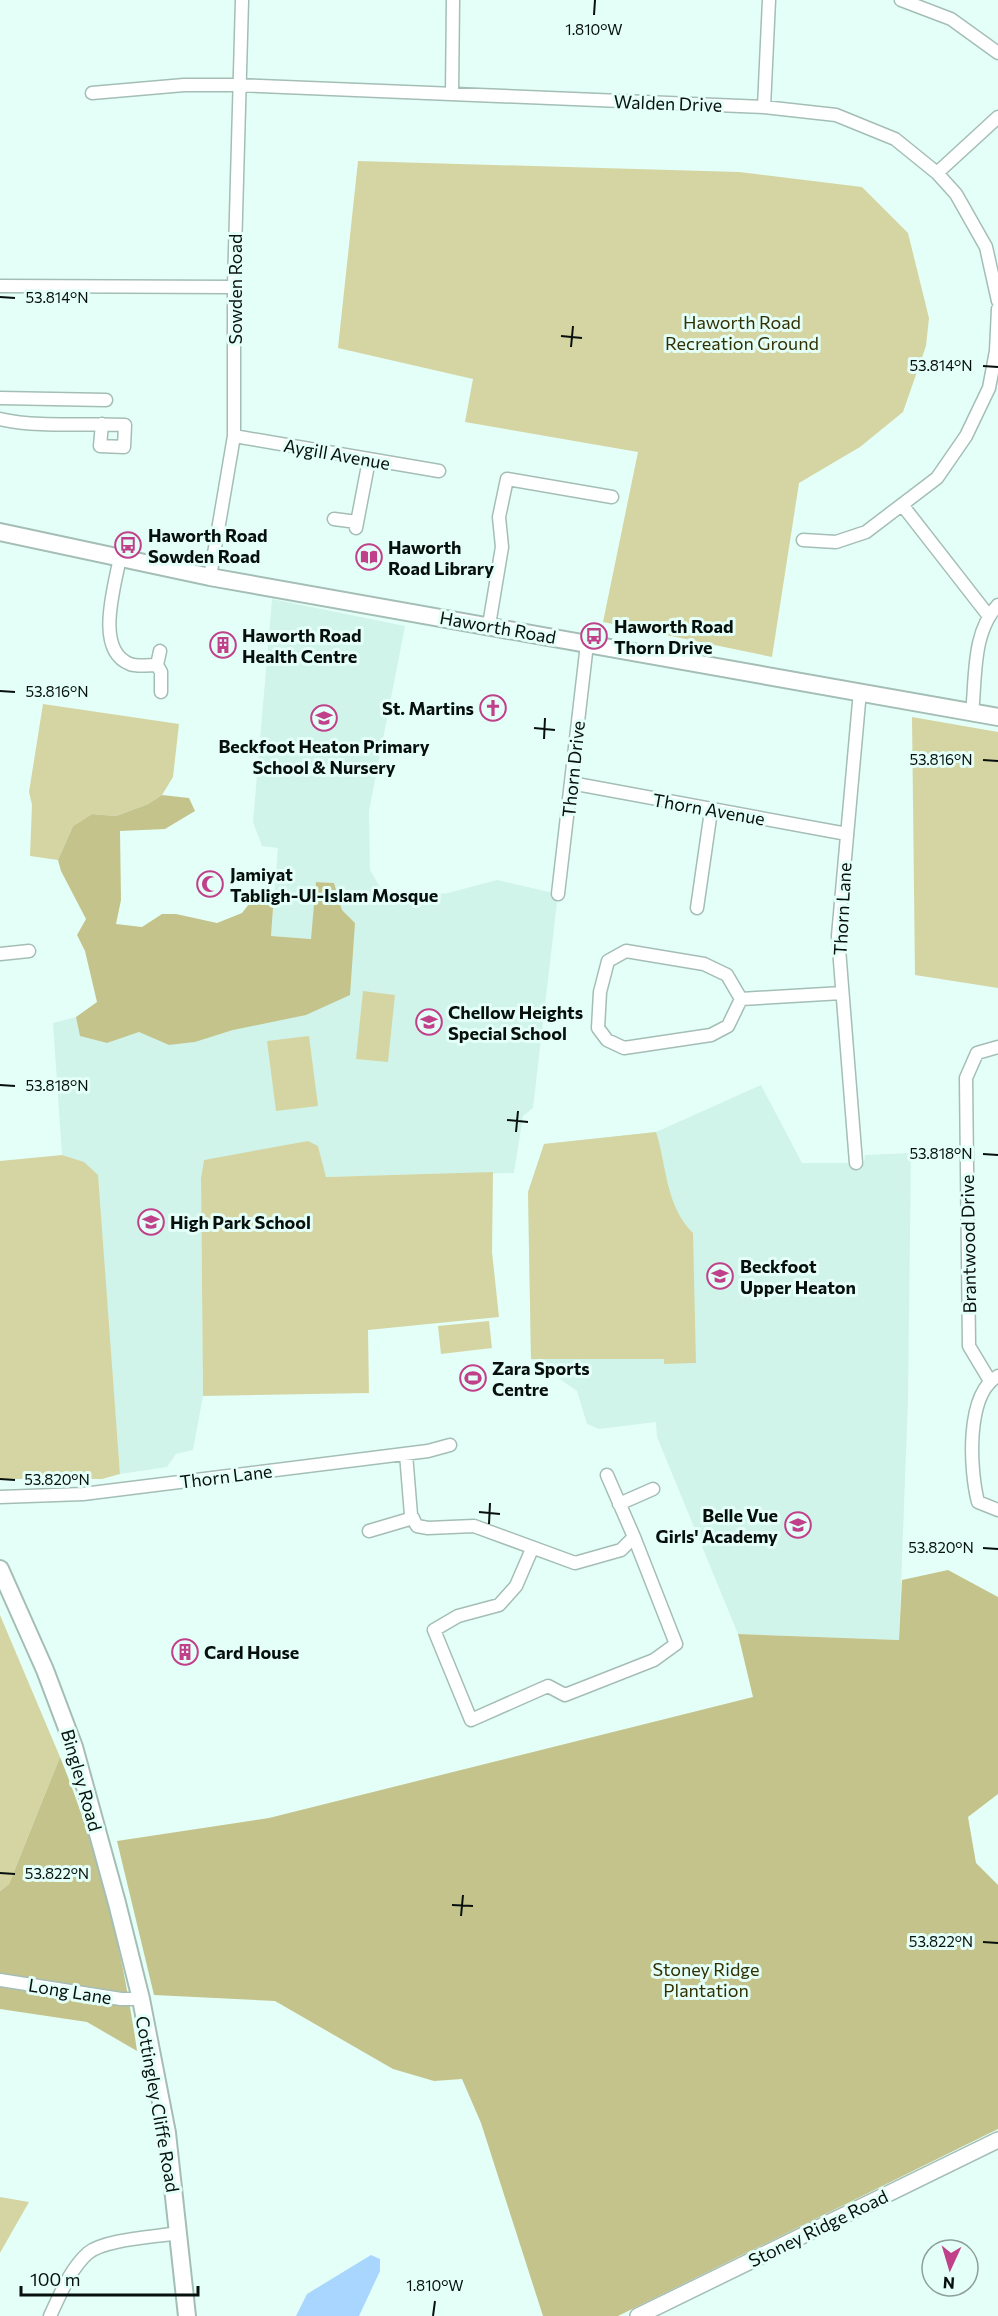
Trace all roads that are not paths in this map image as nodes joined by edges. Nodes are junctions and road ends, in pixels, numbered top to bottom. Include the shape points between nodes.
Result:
1 (242, 0) edge
2 (453, 0) edge
3 (769, 0) edge
4 (900, 0) edge
5 (998, 54) edge
6 (238, 85) junction
7 (92, 93) dead end
8 (452, 94) junction
9 (764, 107) junction
10 (998, 117) edge
11 (937, 173) junction
12 (0, 286) edge
13 (234, 287) junction
14 (998, 301) edge
15 (998, 309) edge
16 (997, 352) edge
17 (0, 398) edge
18 (106, 400) dead end
19 (0, 419) edge
20 (102, 423) dead end
21 (234, 436) junction
22 (369, 460) junction
23 (439, 471) dead end
24 (612, 497) dead end
25 (903, 506) junction
26 (334, 519) dead end
27 (0, 529) edge
28 (803, 540) dead end
29 (120, 557) junction
30 (210, 577) junction
31 (998, 605) edge
32 (988, 615) junction
33 (489, 625) junction
34 (587, 644) junction
35 (160, 651) dead end
36 (158, 665) junction
37 (160, 692) dead end
38 (860, 692) junction
39 (972, 713) junction
40 (998, 717) edge
41 (571, 783) junction
42 (711, 811) junction
43 (847, 834) junction
44 (558, 894) dead end
45 (697, 908) dead end
46 (29, 951) dead end
47 (0, 954) edge
48 (842, 993) junction
49 (741, 999) junction
50 (998, 1047) edge
51 (856, 1163) dead end
52 (994, 1378) edge
53 (450, 1445) dead end
54 (405, 1454) junction
55 (607, 1475) dead end
56 (653, 1489) dead end
57 (0, 1497) edge
58 (619, 1504) junction
59 (998, 1510) edge
60 (413, 1518) junction
61 (369, 1531) dead end
62 (634, 1537) junction
63 (532, 1549) junction
64 (0, 1569) edge
65 (0, 1980) edge
66 (141, 1999) junction
67 (998, 2140) edge
68 (178, 2233) junction
69 (50, 2316) edge
70 (188, 2316) edge
71 (638, 2316) edge

1 - 6 street, Sowden Road
2 - 8 street
3 - 9 street
4 - 5 street via 951,19
6 - 7 street, Walden Drive
6 - 8 street, Walden Drive
6 - 13 street, Sowden Road
8 - 9 street, Walden Drive
9 - 11 street, Walden Drive via 836,116 895,139
10 - 11 street
11 - 14 street, Walden Drive via 956,194 986,247
12 - 13 street
13 - 21 street, Sowden Road
15 - 16 street
16 - 25 street via 989,388 966,436 936,478
17 - 18 street
19 - 20 street
21 - 22 street, Aygill Avenue
21 - 30 street, Sowden Road
22 - 23 street, Aygill Avenue
22 - 26 street via 357,525
24 - 33 street via 507,479 500,517 502,547
25 - 28 street via 866,532 836,542
25 - 32 street
27 - 29 main road, Haworth Road
29 - 30 main road, Haworth Road
29 - 36 street via 108,628 112,645 119,658 132,665
30 - 33 main road, Haworth Road
31 - 32 street
32 - 39 street via 980,636
33 - 34 main road, Haworth Road
34 - 38 main road, Haworth Road
34 - 41 street, Thorn Drive
35 - 36 street
36 - 37 street
38 - 39 main road, Haworth Road
38 - 43 street, Thorn Lane
39 - 40 main road, Haworth Road
41 - 42 street, Thorn Avenue
41 - 44 street, Thorn Drive
42 - 43 street, Thorn Avenue
42 - 45 street
43 - 48 street, Thorn Lane via 838,936
46 - 47 street
48 - 49 street
48 - 51 street, Thorn Lane
49 - 49 street via 728,1026 711,1035 624,1048 608,1041 598,1028 600,992 608,961 627,951 704,964 727,975
50 - 52 street, Brantwood Drive via 977,1053 966,1078 969,1347
52 - 59 street via 973,1419 972,1478 978,1502
53 - 54 street, Thorn Lane
54 - 57 street, Thorn Lane via 83,1494
54 - 60 street
55 - 58 street
56 - 58 street
58 - 62 street
60 - 61 street
60 - 63 street via 417,1526 428,1528 474,1526
62 - 63 street via 621,1550 575,1563
62 - 63 street via 676,1644 654,1660 565,1695 548,1686 471,1720 434,1630 458,1616 499,1605 516,1586
64 - 66 main road, Bingley Road via 74,1747
65 - 66 street, Long Lane
66 - 68 main road, Cottingley Cliffe Road via 167,2133
67 - 71 street, Stoney Ridge Road
68 - 69 street via 113,2243 90,2252 76,2268
68 - 70 main road, Cottingley Cliffe Road

